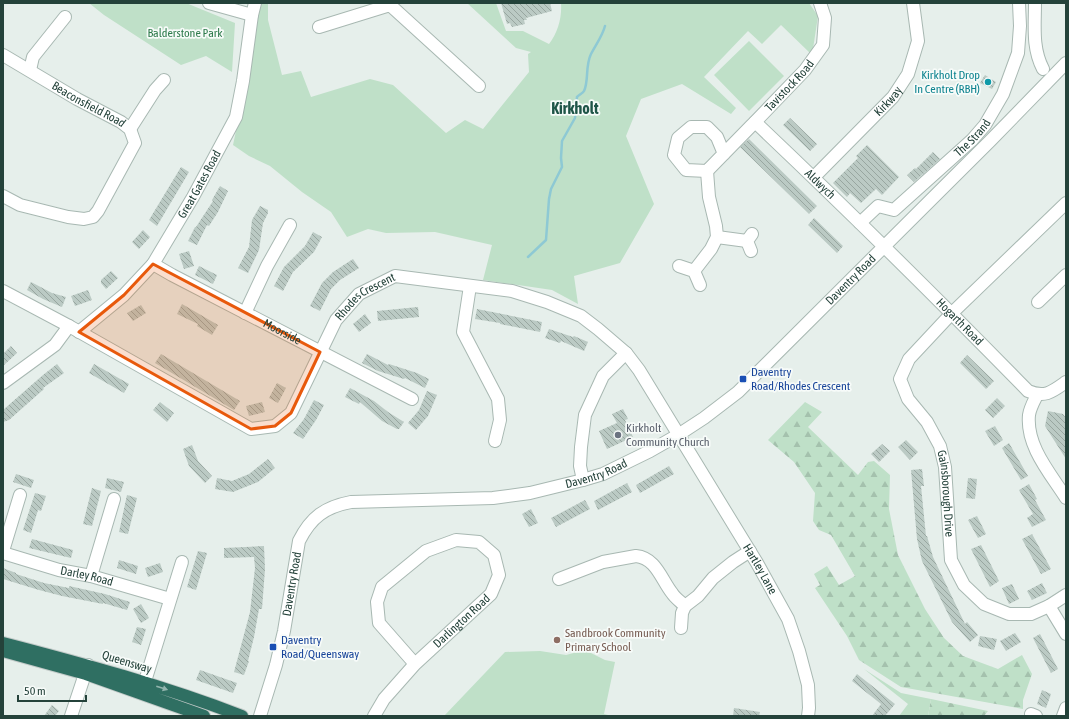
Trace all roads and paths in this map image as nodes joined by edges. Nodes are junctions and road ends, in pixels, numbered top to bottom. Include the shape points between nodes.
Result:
1 (209, 3) edge
2 (255, 3) edge
3 (820, 3) edge
4 (913, 3) edge
5 (1019, 3) edge
6 (1035, 3) edge
7 (390, 4) edge
8 (252, 15) junction
9 (66, 17) dead end
10 (319, 27) dead end
11 (1036, 52) junction
12 (1018, 53) junction
13 (3, 55) edge
14 (1066, 63) edge
15 (1043, 69) dead end
16 (30, 70) junction
17 (164, 80) dead end
18 (479, 86) dead end
19 (755, 122) junction
20 (130, 129) junction
21 (724, 154) junction
22 (707, 171) junction
23 (814, 177) junction
24 (3, 196) edge
25 (1066, 203) edge
26 (860, 223) junction
27 (290, 225) dead end
28 (717, 237) junction
29 (750, 242) dead end
30 (884, 247) junction
31 (153, 264) junction
32 (679, 266) dead end
33 (694, 271) junction
34 (1066, 276) edge
35 (700, 285) dead end
36 (470, 286) junction
37 (3, 291) edge
38 (1038, 302) dead end
39 (245, 313) junction
40 (952, 313) junction
41 (74, 329) junction
42 (320, 352) junction
43 (626, 353) junction
44 (1066, 382) edge
45 (3, 383) edge
46 (1037, 395) junction
47 (412, 399) dead end
48 (678, 435) junction
49 (495, 440) dead end
50 (582, 480) junction
51 (20, 494) dead end
52 (1066, 498) edge
53 (114, 500) dead end
54 (750, 551) junction
55 (3, 552) edge
56 (182, 562) dead end
57 (91, 576) junction
58 (559, 578) dead end
59 (1066, 595) edge
60 (170, 599) junction
61 (685, 606) junction
62 (1049, 606) junction
63 (681, 628) dead end
64 (1066, 634) edge
65 (3, 642) edge
66 (3, 651) edge
67 (415, 664) junction
68 (87, 669) junction
69 (146, 682) junction
70 (141, 694) junction
71 (1066, 708) edge
72 (215, 711) edge
73 (71, 716) edge
74 (204, 716) edge
75 (242, 716) edge
76 (260, 716) edge
77 (374, 716) edge
78 (808, 716) edge
79 (1063, 716) edge

1 - 8 street
2 - 8 street, Great Gates Road
3 - 19 street, Tavistock Road via 826,18 823,45 805,70
4 - 23 street, Kirkway via 918,41 908,74 893,97
5 - 12 street, The Strand
6 - 11 street
7 - 10 street
7 - 18 street
8 - 31 street, Great Gates Road via 236,118
9 - 16 street via 33,57
11 - 12 street
11 - 15 street
12 - 26 street, The Strand via 1003,94 985,125 972,140 894,210 878,206
13 - 16 street, Beaconsfield Road
14 - 30 street, Daventry Road
16 - 20 street, Beaconsfield Road
17 - 20 street
19 - 21 street, Tavistock Road
19 - 23 street, Aldwych
20 - 24 street, Beaconsfield Road via 135,143 93,217 68,217 20,205
21 - 22 street
21 - 22 street via 717,137 707,127 691,127 678,138 674,155 686,170
22 - 28 street
23 - 26 street, Aldwych
25 - 40 street, Gainsborough Drive
26 - 30 street, Aldwych
27 - 39 street
28 - 29 street
28 - 33 street
30 - 40 street, Hogarth Road
30 - 48 street, Daventry Road via 738,392
31 - 39 street, Moorside
31 - 41 street, Great Gates Road via 124,295
32 - 33 street
33 - 35 street
34 - 38 street
36 - 42 street, Rhodes Crescent via 394,276 359,294 336,320
36 - 43 street, Rhodes Crescent via 512,291 581,316
36 - 49 street via 463,332 498,399 500,420
37 - 41 street, Rhodes Crescent
39 - 42 street, Moorside
40 - 46 street, Hogarth Road via 1028,391
40 - 62 street, Gainsborough Drive via 909,358 900,379 908,399 927,422 940,446 945,467 951,560 964,585 984,604 1009,614 1031,614
41 - 42 street, Rhodes Crescent via 251,429 274,426 291,412
41 - 45 street, Great Gates Road
42 - 47 street, Moorside
43 - 48 street, Rhodes Crescent
43 - 50 street via 603,376 585,415 580,466
44 - 46 street via 1049,394
46 - 52 street via 1029,413 1029,430 1036,450
48 - 50 street, Daventry Road via 650,451
48 - 54 street, Hartley Lane
50 - 76 street, Daventry Road via 530,493 493,498 351,502 332,507 317,516 305,530 300,541 284,631
51 - 55 street
53 - 57 street
54 - 61 street via 713,578 698,596
54 - 78 street, Hartley Lane via 788,619 808,685
55 - 57 street, Darley Road via 59,570
56 - 60 street
57 - 60 street, Darley Road
58 - 61 street via 603,562 642,556 652,563 672,594
59 - 62 street, Gainsborough Drive
60 - 69 street
61 - 63 street
62 - 64 street
65 - 68 highway, Queensway
66 - 68 highway, Queensway
67 - 67 street, Darlington Road via 491,594 499,575 494,555 479,542 456,540 426,551 382,587 377,602 379,623
67 - 77 street, Darlington Road via 384,699
68 - 69 highway, Queensway
68 - 70 highway, Queensway
68 - 73 street
69 - 70 street
69 -> 72 highway, Queensway
70 - 74 highway, Queensway
71 - 79 street
72 - 75 highway, Queensway

